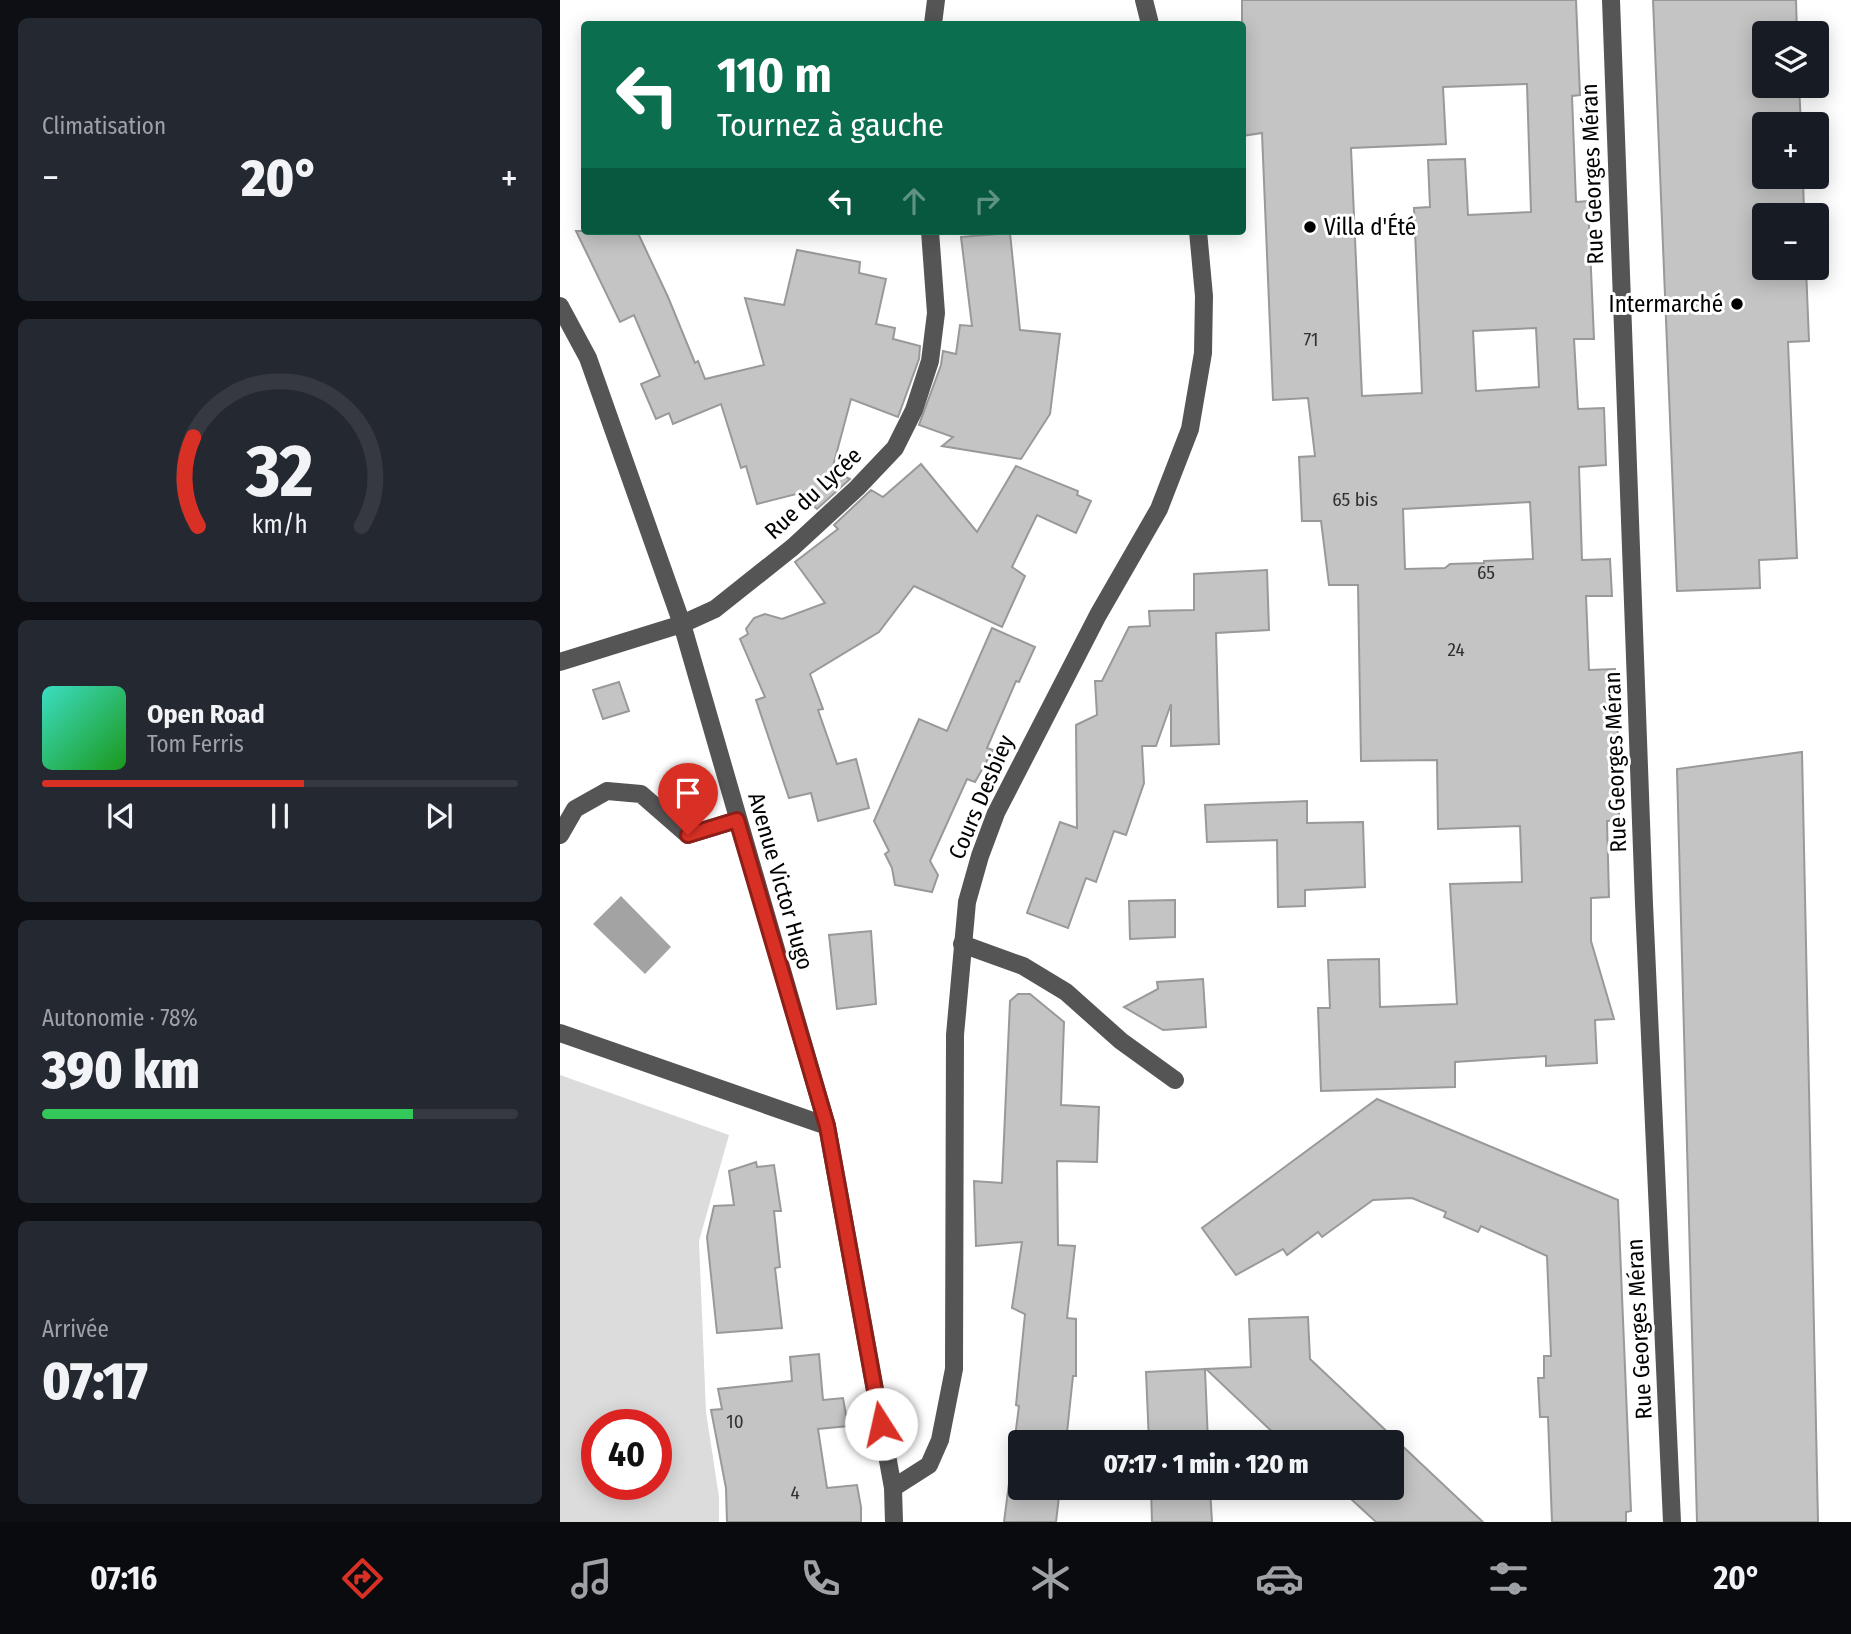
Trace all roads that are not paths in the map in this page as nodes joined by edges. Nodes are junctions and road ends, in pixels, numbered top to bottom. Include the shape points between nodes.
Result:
1 (936, 0) edge
2 (1143, 0) edge
3 (1611, 0) edge
4 (933, 21) edge
5 (1149, 21) edge
6 (930, 235) edge
7 (1198, 235) edge
8 (560, 306) edge
9 (682, 624) junction
10 (560, 662) edge
11 (737, 820) junction
12 (560, 835) edge
13 (962, 944) junction
14 (560, 1033) edge
15 (1175, 1080) dead end
16 (827, 1126) junction
17 (893, 1488) junction
18 (894, 1522) edge
19 (1672, 1522) edge

1 - 4 street
2 - 5 street
3 - 19 street, Rue Georges Méran
6 - 9 street, Rue du Lycée via 936,313 930,361 895,448 793,547 715,609
7 - 13 street, Cours Desbiey via 1203,353 1190,429 1159,509 1098,615 996,813 967,902
8 - 9 street, Avenue Victor Hugo via 588,358
9 - 10 street, Rue du Lycée
9 - 11 street, Avenue Victor Hugo
11 - 12 street via 688,835 641,794 607,791 575,809
11 - 16 street, Avenue Victor Hugo
13 - 15 street via 1023,966 1066,992 1121,1041
13 - 17 street, Cours Desbiey via 955,1035 954,1369 940,1440 929,1465
14 - 16 street
16 - 17 street, Avenue Victor Hugo
17 - 18 street

